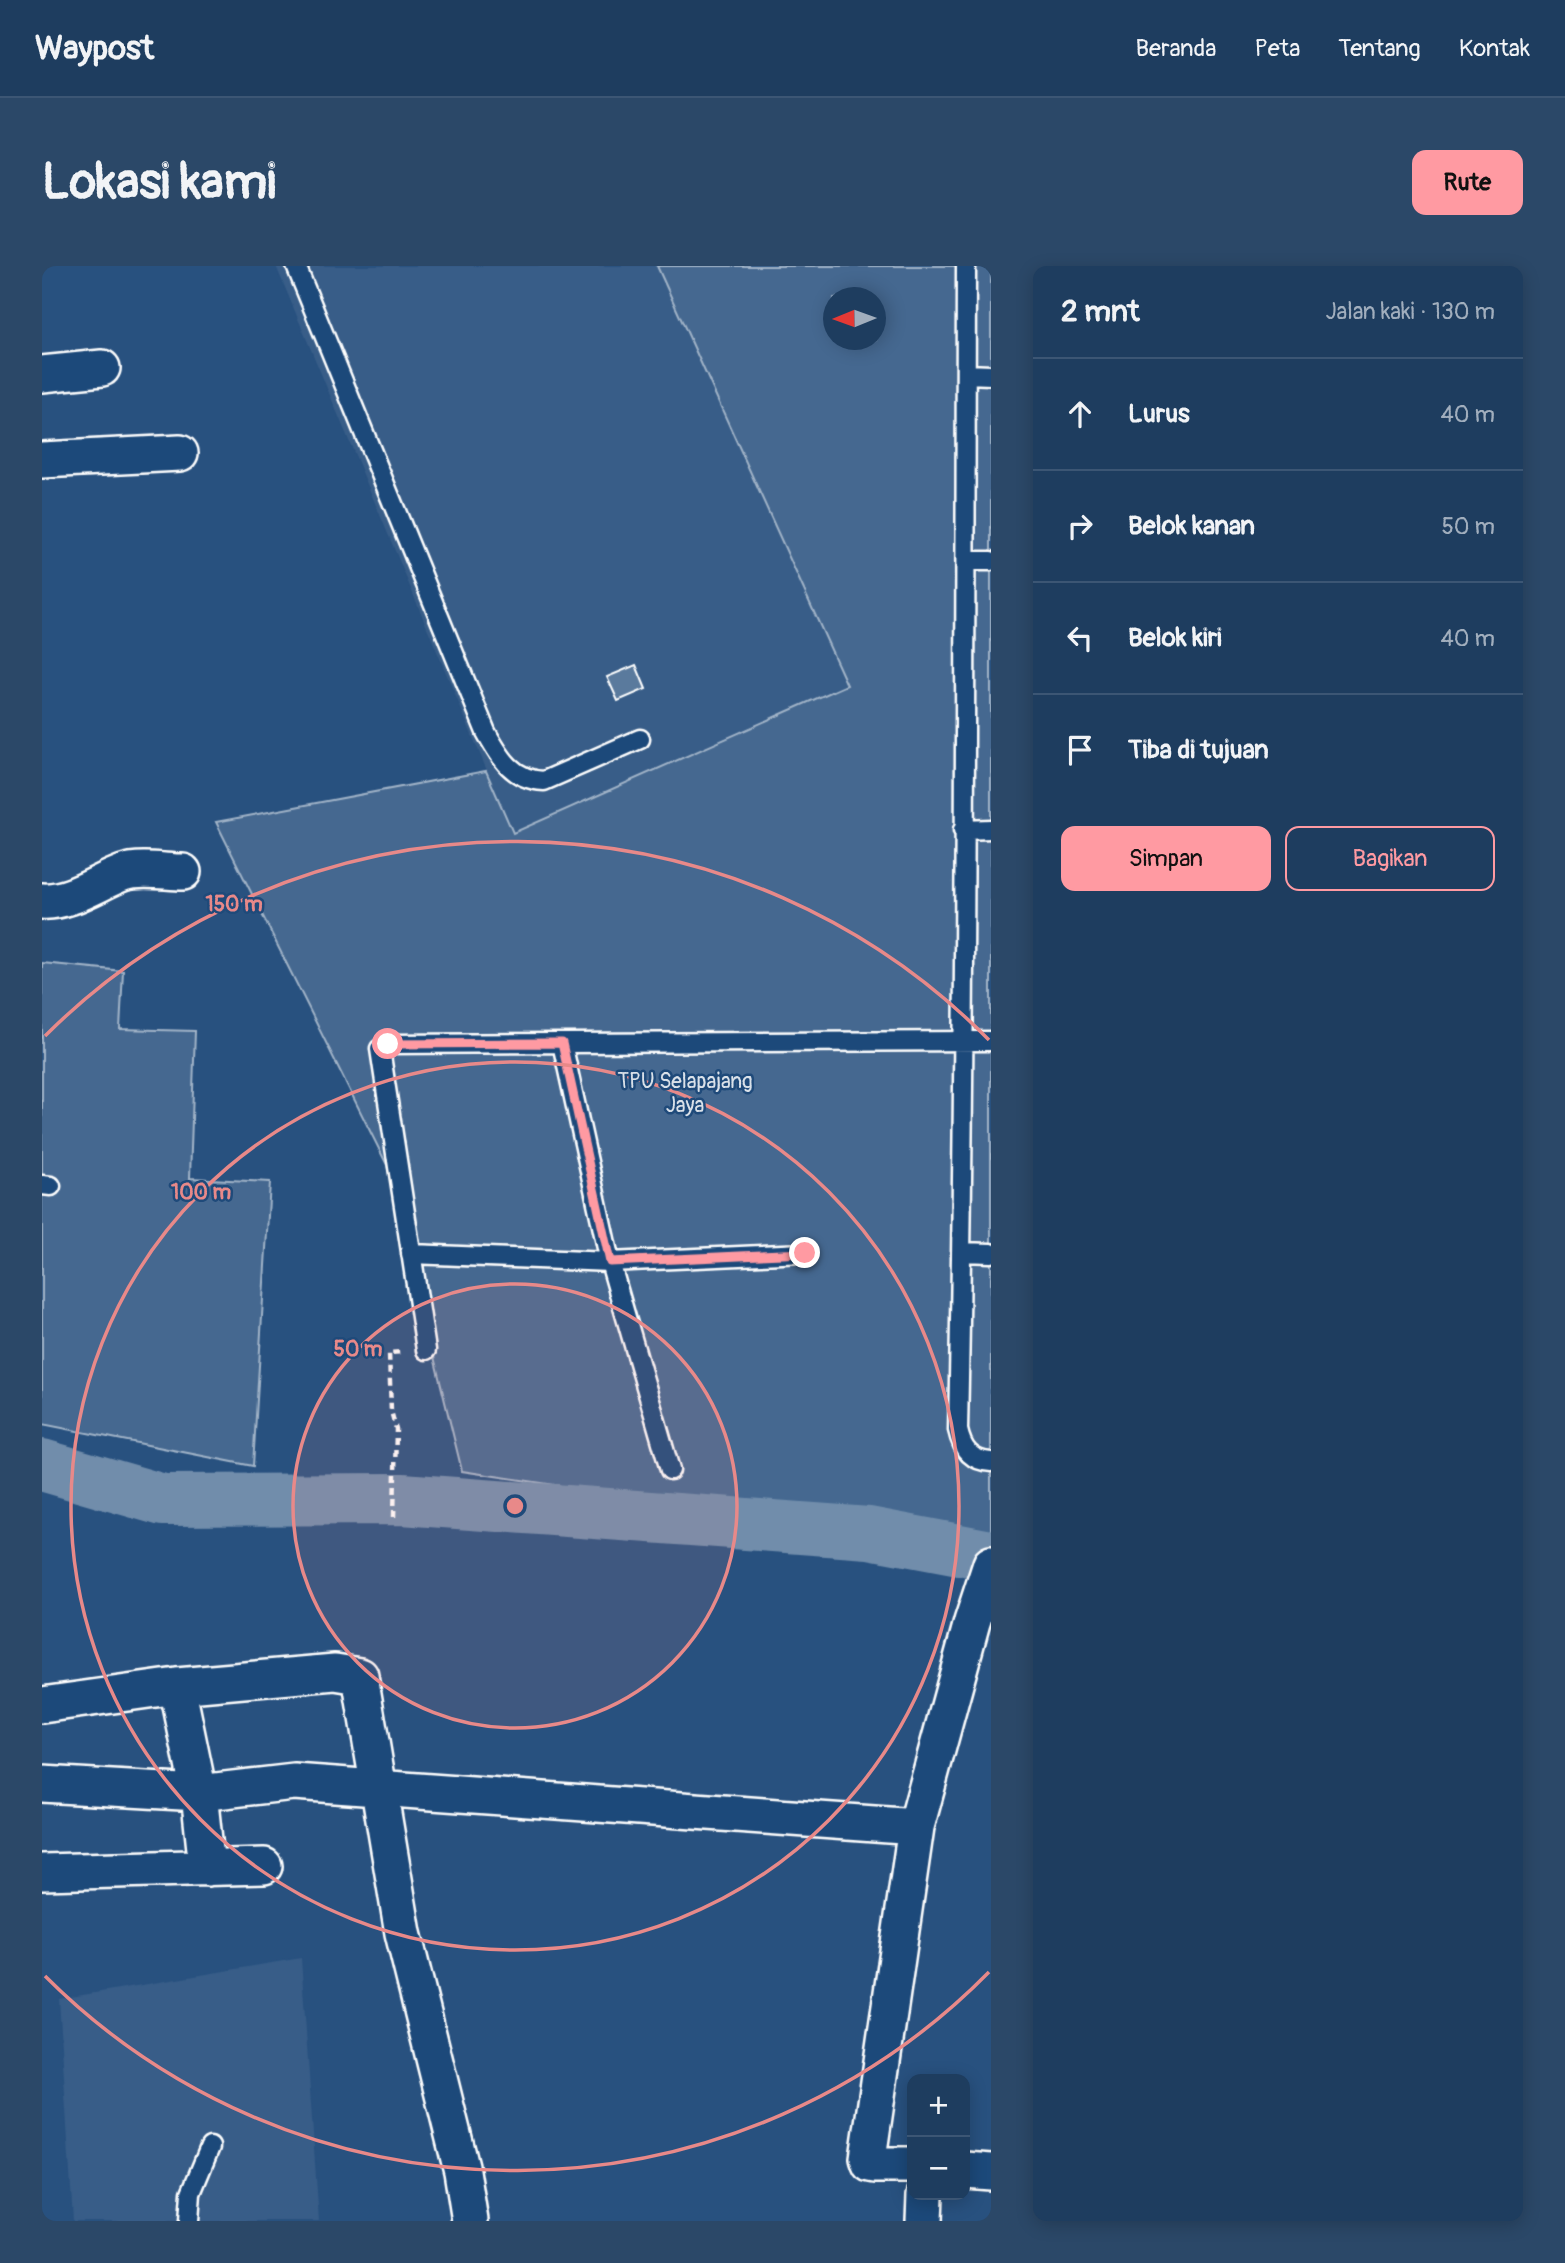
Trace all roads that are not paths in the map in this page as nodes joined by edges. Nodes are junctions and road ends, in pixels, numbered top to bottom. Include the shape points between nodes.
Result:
1 (296, 266) edge
2 (966, 266) edge
3 (102, 368) dead end
4 (42, 374) edge
5 (966, 374) junction
6 (991, 375) edge
7 (180, 453) dead end
8 (42, 460) edge
9 (967, 561) junction
10 (991, 561) edge
11 (640, 739) dead end
12 (991, 829) edge
13 (963, 830) junction
14 (183, 873) dead end
15 (42, 901) edge
16 (965, 1041) junction
17 (991, 1041) edge
18 (562, 1043) junction
19 (961, 1252) junction
20 (805, 1253) dead end
21 (991, 1253) edge
22 (411, 1254) junction
23 (610, 1262) junction
24 (426, 1350) dead end
25 (991, 1462) edge
26 (670, 1470) dead end
27 (986, 1579) edge
28 (177, 1686) junction
29 (42, 1705) edge
30 (42, 1784) edge
31 (377, 1788) junction
32 (199, 1793) junction
33 (916, 1827) junction
34 (264, 1866) dead end
35 (207, 1868) junction
36 (42, 1872) edge
37 (210, 2147) dead end
38 (907, 2165) edge
39 (970, 2170) edge
40 (991, 2172) edge
41 (925, 2200) edge
42 (189, 2221) edge
43 (470, 2221) edge
44 (924, 2221) edge

1 - 11 lane via 499,755 513,772 544,781
2 - 5 lane
3 - 4 street
5 - 6 lane
5 - 9 lane
7 - 8 street
9 - 10 lane
9 - 13 lane
12 - 13 lane
13 - 16 lane
14 - 15 street via 126,872 92,888
16 - 17 lane
16 - 18 lane
16 - 19 lane
18 - 22 lane via 381,1047
18 - 23 lane
19 - 21 lane
19 - 25 lane via 958,1430 961,1446 971,1456
20 - 23 lane
22 - 23 lane
22 - 24 lane
23 - 26 lane
27 - 33 street
28 - 29 street
28 - 31 street via 335,1672 359,1676
28 - 32 street
30 - 32 street
31 - 32 street via 294,1782
31 - 33 street
31 - 43 street via 403,1933 462,2171
32 - 35 street
33 - 38 street via 868,2158 875,2165
34 - 35 street
35 - 36 street
37 - 42 lane via 191,2193
39 - 40 street
41 - 44 street

